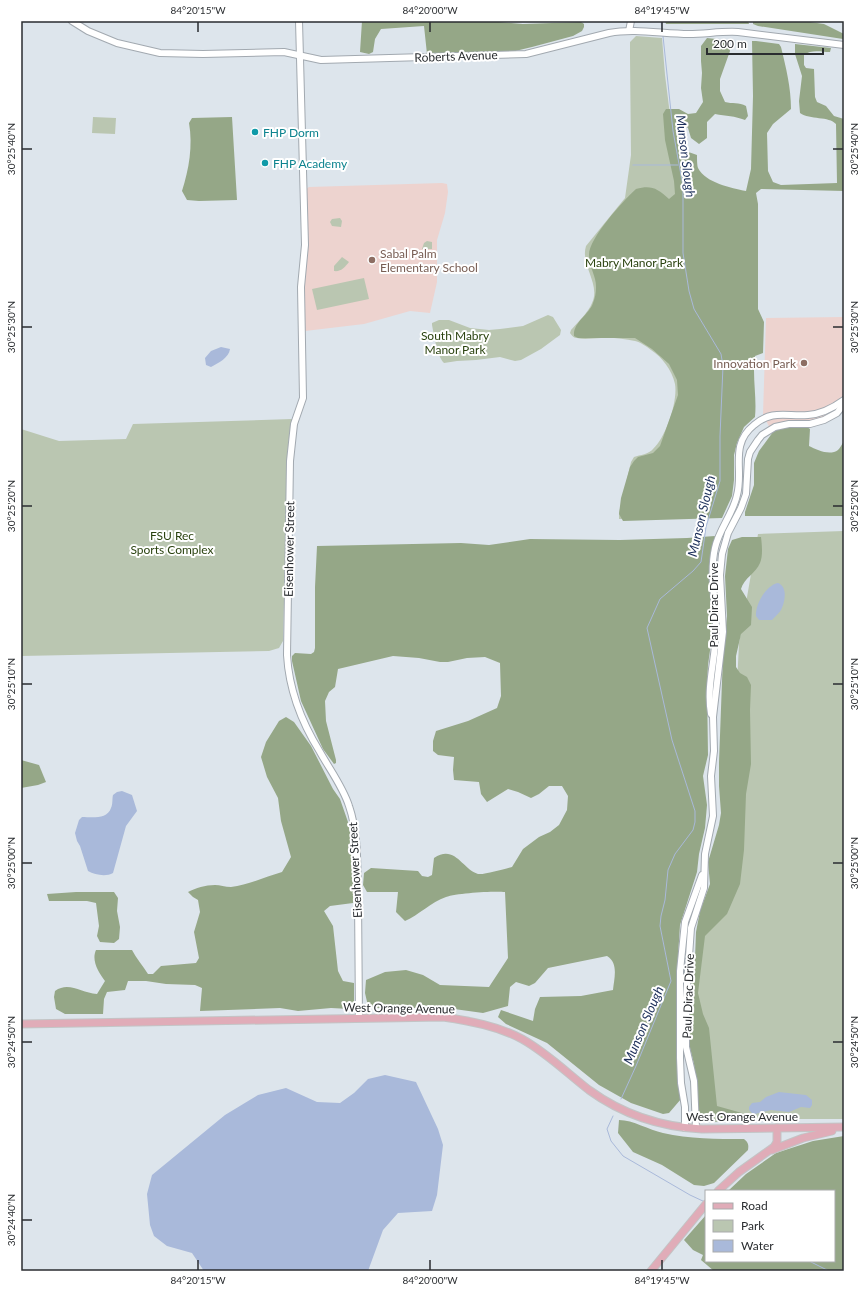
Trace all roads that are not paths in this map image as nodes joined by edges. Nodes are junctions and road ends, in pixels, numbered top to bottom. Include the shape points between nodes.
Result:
1 (72, 21) edge
2 (299, 21) edge
3 (631, 21) edge
4 (629, 31) junction
5 (844, 45) edge
6 (300, 55) junction
7 (313, 59) junction
8 (300, 67) junction
9 (844, 400) edge
10 (844, 404) edge
11 (772, 415) junction
12 (775, 427) junction
13 (713, 723) junction
14 (704, 864) junction
15 (359, 1018) junction
16 (21, 1024) edge
17 (685, 1128) junction
18 (696, 1128) junction
19 (777, 1128) junction
20 (844, 1128) edge
21 (770, 1151) junction
22 (719, 1190) edge
23 (705, 1206) edge
24 (651, 1271) edge

1 - 6 street, Roberts Avenue via 117,44 160,53 278,52
2 - 6 street, Eisenhower Street
3 - 4 street
4 - 5 street, Roberts Avenue via 670,34 724,31
4 - 7 street, Roberts Avenue via 609,33 526,54
6 - 7 street, Roberts Avenue
6 - 8 street, Eisenhower Street
7 - 8 street via 304,61
8 - 15 street, Eisenhower Street via 305,245 301,287 303,398 294,424 291,450 287,655 290,679 298,707 314,742 346,797 354,825 357,860
9 - 11 street, Paul Dirac Drive via 829,410 816,414
10 - 12 street, Paul Dirac Drive via 836,413 817,422
11 - 12 street
11 - 13 street, Paul Dirac Drive via 755,424 742,439 738,453 738,495 714,552 716,630 709,692
12 - 13 street, Paul Dirac Drive via 762,435 750,452 746,494 728,533 722,554 722,632
13 - 14 street, Paul Dirac Drive via 714,751 710,780 713,816
14 - 17 street, Paul Dirac Drive via 700,884 685,922 682,950 680,1052
14 - 18 street, Paul Dirac Drive via 704,888 692,928 686,1006 686,1047 694,1081
15 - 16 main road, West Orange Avenue
15 - 17 main road, West Orange Avenue via 443,1017 492,1027 521,1038 540,1050 590,1091 614,1106 648,1120
17 - 18 main road, West Orange Avenue
18 - 19 main road, West Orange Avenue
19 - 20 main road, West Orange Avenue
19 - 21 main road via 777,1143
20 - 21 main road via 803,1138
21 - 22 main road via 738,1172
23 - 24 main road

